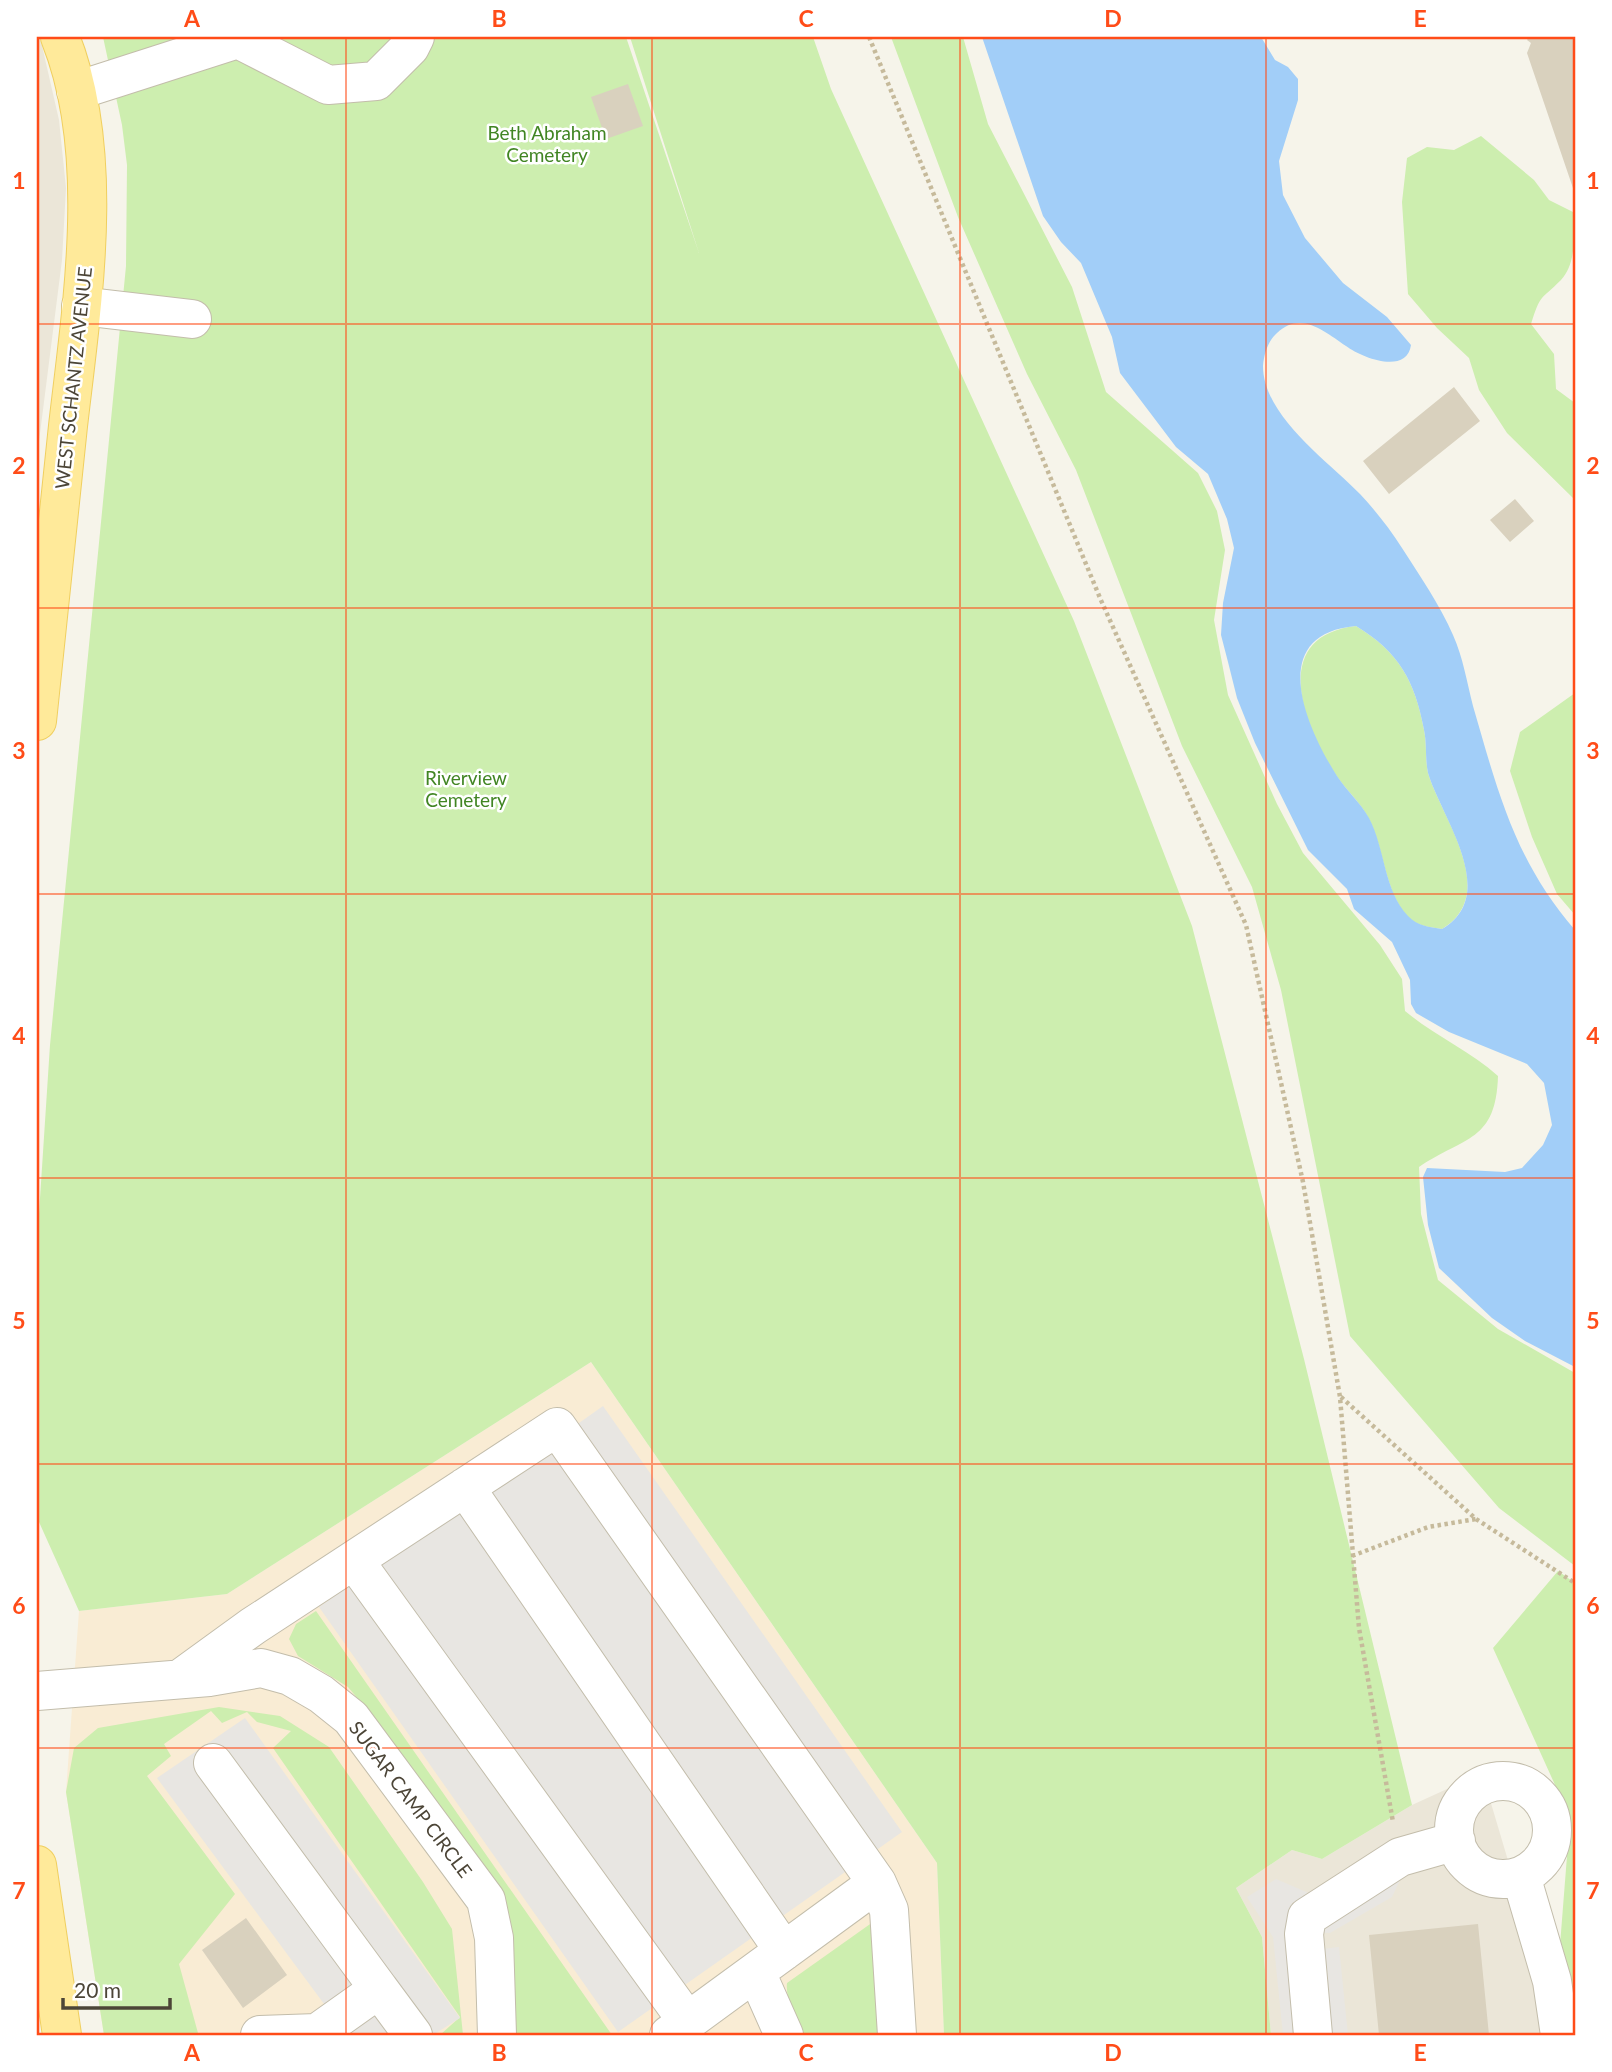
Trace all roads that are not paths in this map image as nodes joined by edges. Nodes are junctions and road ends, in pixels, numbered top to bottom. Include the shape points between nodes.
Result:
1 (60, 37) edge
2 (415, 37) edge
3 (239, 38) edge
4 (76, 91) junction
5 (81, 306) junction
6 (192, 319) dead end
7 (37, 722) edge
8 (465, 1488) junction
9 (354, 1560) junction
10 (180, 1679) junction
11 (37, 1691) edge
12 (213, 1763) dead end
13 (1456, 1841) junction
14 (37, 1865) edge
15 (1521, 1876) junction
16 (877, 1883) junction
17 (770, 1962) junction
18 (379, 1989) junction
19 (678, 2028) edge
20 (318, 2034) edge
21 (62, 2035) edge
22 (260, 2035) edge
23 (413, 2035) edge
24 (497, 2035) edge
25 (784, 2035) edge
26 (897, 2035) edge
27 (1313, 2035) edge
28 (1560, 2035) edge

1 - 4 main road, WEST SCHANTZ AVENUE
2 - 3 street via 411,47 376,81 328,85
3 - 4 street
4 - 5 main road, WEST SCHANTZ AVENUE via 86,165 88,246
5 - 6 street
5 - 7 main road, WEST SCHANTZ AVENUE
8 - 9 street
8 - 16 street via 557,1427
8 - 17 street
9 - 10 street
9 - 19 street
10 - 11 street, SUGAR CAMP CIRCLE
10 - 24 street, SUGAR CAMP CIRCLE via 261,1668 290,1676 351,1718 485,1900 495,1938
12 - 18 street
13 - 15 street via 1459,1852 1479,1872 1500,1878
13 - 15 street via 1455,1819 1473,1791 1504,1780 1521,1784 1546,1805 1552,1838 1541,1861
13 - 27 street via 1400,1857 1307,1917 1304,1934
14 - 21 main road
15 - 28 street via 1552,1981
16 - 17 street
16 - 26 street via 889,1910
17 - 19 street
17 - 25 street
18 - 20 street
18 - 23 street
20 - 22 street

